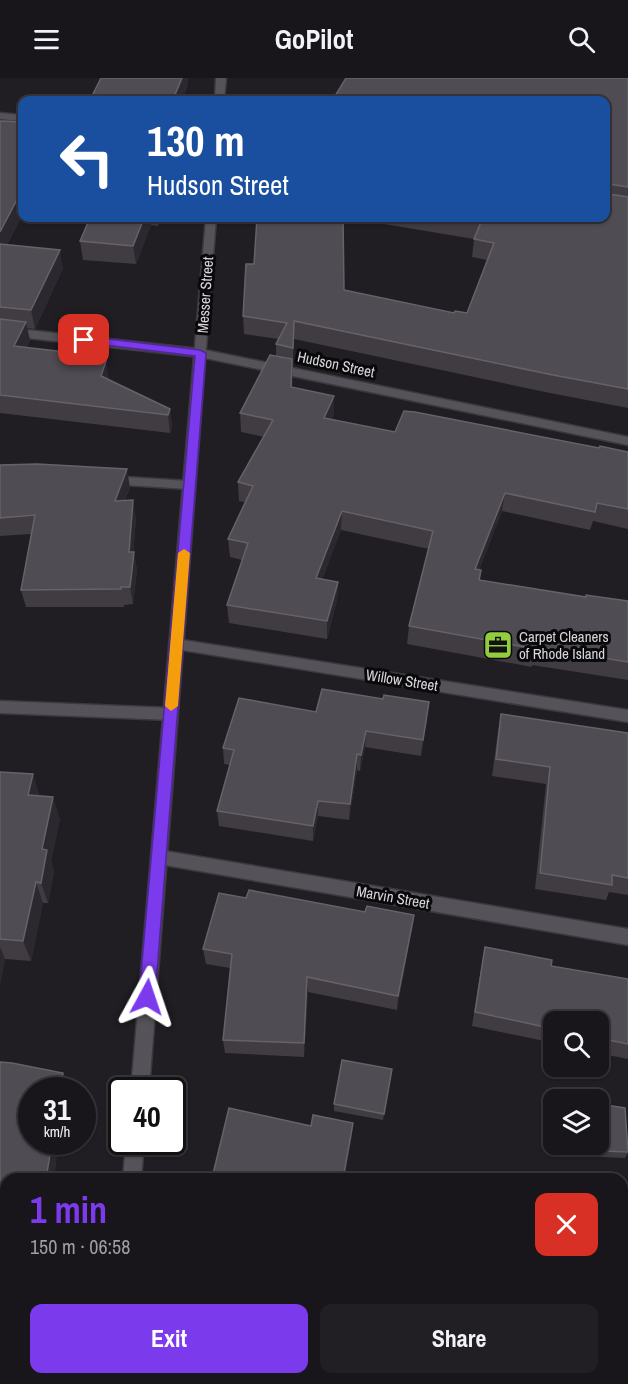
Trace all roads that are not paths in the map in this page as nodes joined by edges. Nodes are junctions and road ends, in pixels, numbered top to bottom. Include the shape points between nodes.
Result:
1 (221, 78) edge
2 (220, 96) edge
3 (0, 116) edge
4 (18, 118) edge
5 (211, 222) edge
6 (0, 331) edge
7 (200, 353) junction
8 (628, 441) edge
9 (93, 479) edge
10 (189, 485) junction
11 (177, 644) junction
12 (0, 707) edge
13 (171, 714) junction
14 (628, 716) edge
15 (159, 857) junction
16 (628, 937) edge
17 (141, 1077) edge
18 (134, 1155) edge
19 (132, 1173) edge

1 - 2 street
3 - 4 street
5 - 7 street, Messer Street
6 - 7 street, Hudson Street
7 - 8 street, Hudson Street
7 - 10 street, Messer Street
9 - 10 street
10 - 11 street, Messer Street
11 - 13 street, Messer Street
11 - 14 street, Willow Street
12 - 13 street
13 - 15 street, Messer Street
15 - 16 street, Marvin Street
15 - 17 street, Messer Street
18 - 19 street

